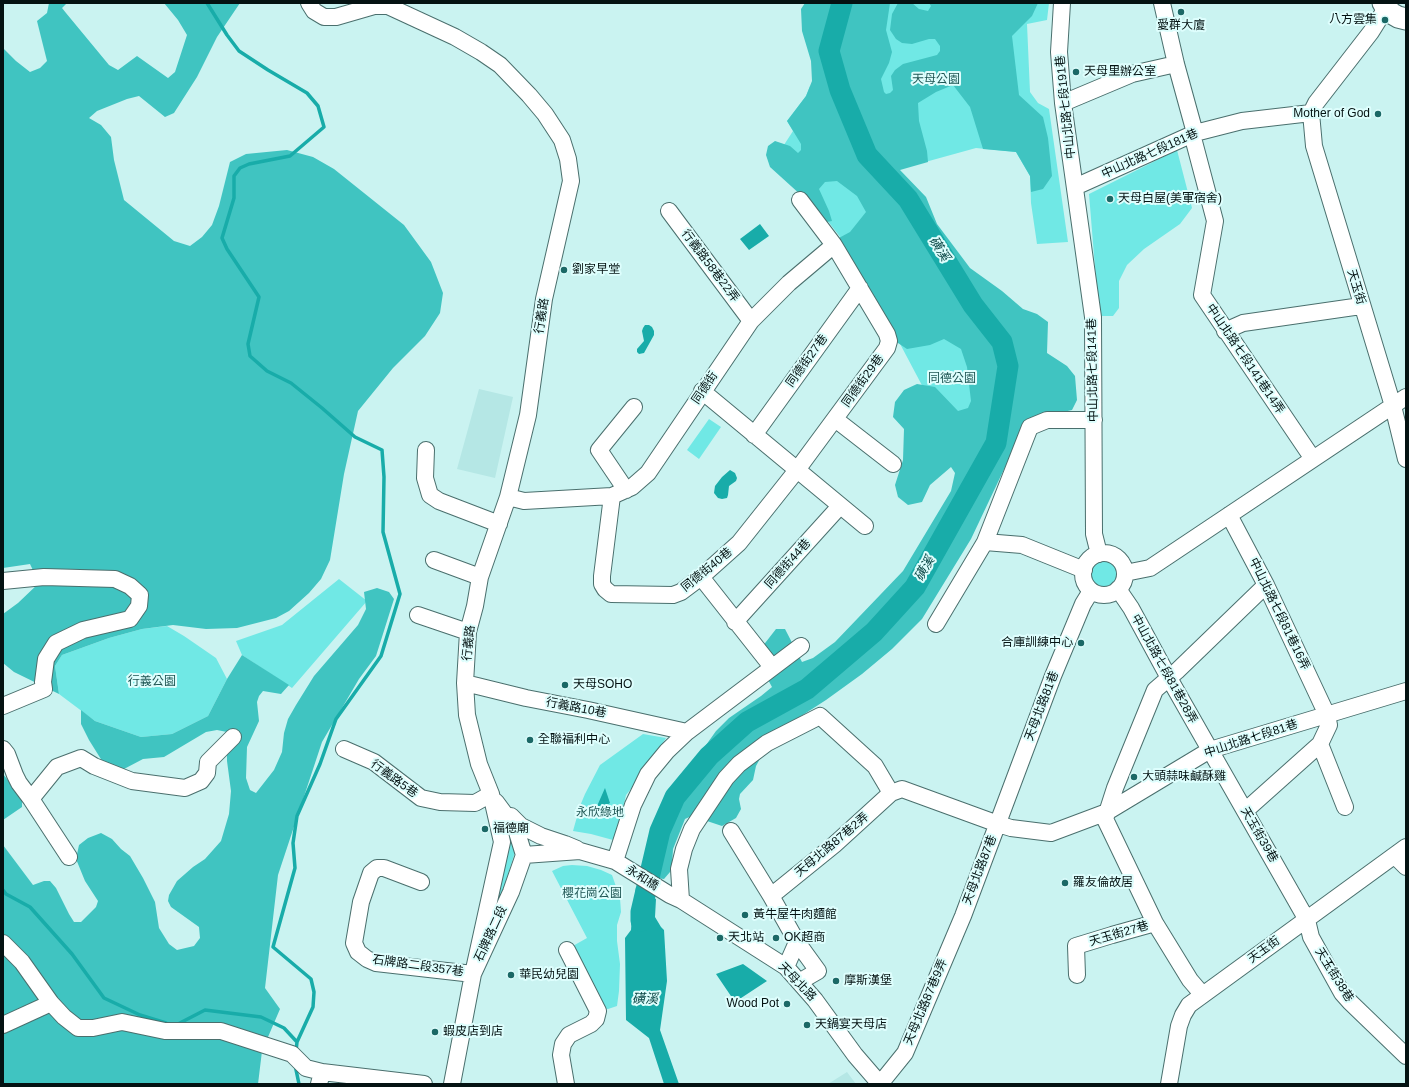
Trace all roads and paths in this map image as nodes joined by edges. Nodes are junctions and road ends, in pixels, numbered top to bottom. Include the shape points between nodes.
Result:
1 (309, 3) edge
2 (1062, 3) edge
3 (1162, 3) edge
4 (1385, 5) edge
5 (1406, 20) edge
6 (1176, 64) junction
7 (1063, 103) junction
8 (1311, 113) junction
9 (1193, 134) junction
10 (1075, 187) junction
11 (800, 200) dead end
12 (669, 211) dead end
13 (834, 245) junction
14 (860, 288) junction
15 (1362, 306) junction
16 (751, 321) junction
17 (1225, 331) junction
18 (702, 392) junction
19 (1406, 397) edge
20 (1393, 406) junction
21 (634, 408) dead end
22 (835, 419) junction
23 (1094, 420) junction
24 (754, 435) junction
25 (426, 450) dead end
26 (1313, 459) junction
27 (1406, 459) edge
28 (893, 464) dead end
29 (797, 470) junction
30 (619, 493) junction
31 (508, 497) junction
32 (840, 506) junction
33 (1229, 515) junction
34 (498, 524) junction
35 (865, 526) dead end
36 (985, 542) junction
37 (1099, 554) junction
38 (434, 560) dead end
39 (1084, 570) junction
40 (1124, 573) junction
41 (480, 577) junction
42 (701, 578) junction
43 (3, 581) edge
44 (1266, 585) junction
45 (1118, 589) junction
46 (1091, 591) junction
47 (418, 615) dead end
48 (735, 622) junction
49 (936, 624) dead end
50 (468, 632) junction
51 (801, 646) dead end
52 (772, 667) junction
53 (1168, 678) junction
54 (465, 682) junction
55 (1406, 691) edge
56 (3, 706) edge
57 (1327, 715) junction
58 (687, 732) junction
59 (233, 737) dead end
60 (1320, 744) junction
61 (344, 748) dead end
62 (3, 749) edge
63 (1210, 750) junction
64 (891, 793) junction
65 (491, 794) junction
66 (31, 799) junction
67 (1346, 808) dead end
68 (1245, 811) junction
69 (1107, 812) junction
70 (998, 824) junction
71 (731, 831) dead end
72 (580, 851) junction
73 (1401, 852) edge
74 (524, 855) junction
75 (69, 857) dead end
76 (615, 861) junction
77 (1406, 868) edge
78 (421, 882) dead end
79 (771, 896) junction
80 (675, 897) junction
81 (963, 916) joint
82 (1307, 920) junction
83 (1155, 923) junction
84 (797, 942) junction
85 (3, 943) edge
86 (567, 950) dead end
87 (786, 967) junction
88 (473, 974) junction
89 (1077, 976) dead end
90 (799, 982) junction
91 (1202, 994) junction
92 (51, 1003) junction
93 (3, 1025) edge
94 (1406, 1056) edge
95 (321, 1078) edge
96 (424, 1084) edge
97 (452, 1084) edge
98 (566, 1084) edge
99 (880, 1084) edge
100 (1169, 1084) edge

1 - 31 street, 行義路 via 314,11 324,17 336,17 374,6 388,6 455,37 500,65 545,114 562,140 571,181 544,299 528,415
2 - 7 street, 中山北路七段191巷 via 1059,52
3 - 6 street
4 - 5 main road via 1398,17
4 - 8 street via 1371,32
6 - 7 street via 1132,74
6 - 9 street
7 - 10 street, 中山北路七段191巷
8 - 9 street, 中山北路七段181巷 via 1242,121
8 - 15 street, 天玉街 via 1314,146
9 - 10 street, 中山北路七段181巷
9 - 17 street, 中山北路七段141巷14弄 via 1215,221 1202,295
10 - 23 street, 中山北路七段141巷 via 1093,318
11 - 13 street
12 - 16 street, 行義路58巷22弄
13 - 14 street, 同德街29巷
13 - 16 street, 同德街 via 789,283
14 - 22 street, 同德街29巷 via 887,334 888,348
14 - 24 street, 同德街27巷
15 - 17 street via 1243,323
15 - 20 street, 天玉街
16 - 18 street, 同德街
17 - 26 street, 中山北路七段141巷14弄
18 - 24 street
18 - 30 street, 同德街 via 648,472 632,487
19 - 20 street
20 - 26 street
20 - 27 street, 天玉街
21 - 30 street via 599,450
22 - 28 street
22 - 29 street, 同德街29巷
23 - 36 street via 1047,420 1030,427
23 - 37 street, 中山北路七段141巷 via 1094,534
24 - 29 street
25 - 34 street via 425,478 430,495
26 - 33 street
29 - 32 street
29 - 42 street, 同德街40巷 via 739,543
30 - 31 street via 524,501
30 - 42 street, 同德街40巷 via 602,576 605,590 611,594 673,595
31 - 34 street, 行義路
32 - 35 street
32 - 48 street, 同德街44巷
33 - 40 street via 1150,568
33 - 44 street, 中山北路七段81巷16弄
34 - 41 street, 行義路
36 - 39 street via 1022,545
36 - 49 street
37 - 39 street via 1089,560
37 - 40 street via 1116,558
38 - 41 street
39 - 46 street via 1084,582
40 - 45 street
41 - 50 street, 行義路
42 - 48 street
43 - 56 street via 44,577 115,579 130,586 140,595 140,606 130,619 83,630 56,643 46,659 44,690
44 - 53 street
44 - 57 street, 中山北路七段81巷16弄
45 - 46 street via 1102,595
45 - 53 street, 中山北路七段81巷28弄 via 1131,608
46 - 70 street, 天母北路81巷 via 1053,676
47 - 50 street
48 - 52 street
50 - 54 street, 行義路
51 - 52 street
52 - 58 street
53 - 63 street, 中山北路七段81巷28弄
53 - 69 street via 1155,690
54 - 58 street, 行義路10巷 via 526,698
54 - 65 street, 行義路 via 467,715 479,764
55 - 57 street, 中山北路七段81巷
57 - 60 street via 1328,726
57 - 63 street, 中山北路七段81巷
58 - 76 street via 648,774 633,804
59 - 66 street via 208,762 207,773 201,781 185,788 132,781 81,758 57,767
60 - 67 street
60 - 68 street
61 - 65 street, 行義路5巷 via 374,762 421,798 475,804
62 - 66 street via 17,779
63 - 68 street, 天玉街39巷
63 - 69 street, 中山北路七段81巷
64 - 70 street, 中山北路七段81巷 via 902,789
64 - 79 street, 天母北路87巷2弄 via 834,845
64 - 80 street via 875,766 820,716 767,743 726,778 692,829 684,849
65 - 72 street via 521,826
65 - 74 street via 516,829
65 - 88 street via 502,842
66 - 75 street
68 - 82 street, 天玉街39巷
69 - 70 street, 中山北路七段81巷 via 1051,833
69 - 83 street via 1105,819
70 - 81 street, 天母北路87巷
71 - 79 street
72 - 74 street
72 - 76 street
73 - 77 street
73 - 82 street, 天玉街
74 - 88 street, 石牌路二段 via 511,892
76 - 80 street, 永和橋
78 - 88 street, 石牌路二段357巷 via 384,868 377,868 371,873 361,902 354,943 358,952 376,963
79 - 84 street
80 - 87 street, 天母北路
81 - 99 street, 天母北路87巷9弄 via 905,1053
82 - 91 street, 天玉街
82 - 94 street, 天玉街38巷 via 1311,937 1342,993
83 - 89 street, 天玉街27巷 via 1076,946
83 - 91 street, 天玉街27巷 via 1190,980
84 - 87 street
84 - 90 street via 818,971
85 - 92 street via 22,962
86 - 98 street via 598,1011 596,1019 591,1024 569,1035 563,1044 560,1055
87 - 90 street, 天母北路
88 - 97 street, 石牌路二段
90 - 99 street, 天母北路
91 - 100 street, 天玉街 via 1182,1015
92 - 93 street
92 - 95 street via 78,1028 93,1028 122,1022 166,1031 221,1031 292,1054
95 - 96 street

